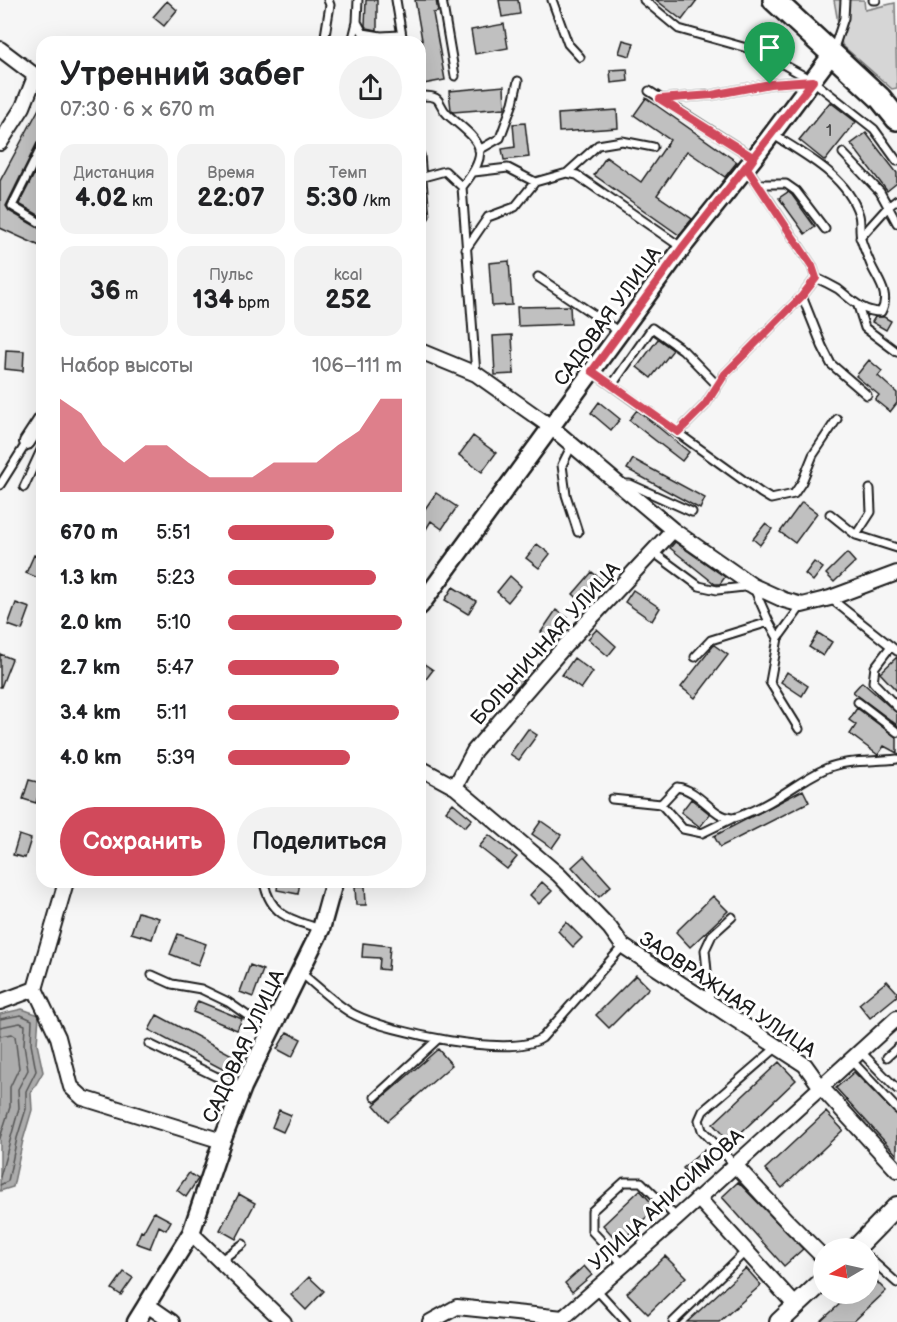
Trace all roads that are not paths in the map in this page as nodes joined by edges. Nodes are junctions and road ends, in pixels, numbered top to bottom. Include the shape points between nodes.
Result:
1 (328, 0) edge
2 (358, 0) edge
3 (396, 0) edge
4 (442, 0) edge
5 (552, 0) edge
6 (644, 0) edge
7 (774, 0) edge
8 (845, 0) edge
9 (357, 22) junction
10 (325, 36) edge
11 (354, 36) edge
12 (381, 36) edge
13 (401, 36) edge
14 (0, 49) edge
15 (832, 54) junction
16 (580, 57) dead end
17 (455, 76) dead end
18 (36, 77) edge
19 (518, 81) dead end
20 (813, 81) junction
21 (36, 83) edge
22 (649, 91) dead end
23 (426, 96) edge
24 (660, 99) junction
25 (897, 119) edge
26 (772, 134) junction
27 (0, 143) edge
28 (653, 147) dead end
29 (479, 150) junction
30 (843, 153) dead end
31 (36, 158) edge
32 (897, 161) edge
33 (751, 163) junction
34 (474, 172) junction
35 (567, 173) junction
36 (426, 176) edge
37 (535, 182) junction
38 (759, 184) junction
39 (462, 187) junction
40 (897, 200) edge
41 (888, 207) junction
42 (36, 220) edge
43 (897, 223) edge
44 (825, 229) dead end
45 (860, 238) junction
46 (682, 248) junction
47 (466, 249) junction
48 (538, 277) dead end
49 (816, 278) junction
50 (802, 296) junction
51 (858, 306) junction
52 (621, 333) junction
53 (897, 352) edge
54 (426, 353) edge
55 (592, 371) junction
56 (476, 374) junction
57 (612, 385) junction
58 (717, 385) junction
59 (867, 395) dead end
60 (837, 419) dead end
61 (551, 427) junction
62 (36, 428) edge
63 (678, 432) junction
64 (27, 442) joint
65 (572, 445) junction
66 (36, 461) edge
67 (0, 485) edge
68 (620, 485) junction
69 (24, 487) dead end
70 (870, 489) dead end
71 (692, 512) dead end
72 (830, 513) dead end
73 (673, 530) junction
74 (578, 532) dead end
75 (856, 535) junction
76 (897, 548) edge
77 (653, 552) junction
78 (897, 573) edge
79 (753, 586) junction
80 (426, 598) edge
81 (830, 598) junction
82 (802, 605) junction
83 (769, 622) junction
84 (778, 638) junction
85 (894, 648) edge
86 (695, 657) dead end
87 (858, 702) dead end
88 (897, 707) edge
89 (798, 729) dead end
90 (897, 732) edge
91 (897, 759) edge
92 (426, 771) edge
93 (455, 787) junction
94 (612, 799) dead end
95 (661, 804) junction
96 (733, 818) junction
97 (64, 888) edge
98 (265, 888) edge
99 (332, 888) edge
100 (732, 917) dead end
101 (321, 929) junction
102 (623, 946) junction
103 (301, 973) junction
104 (152, 975) dead end
105 (35, 989) junction
106 (0, 1002) edge
107 (710, 1003) junction
108 (897, 1018) edge
109 (273, 1025) junction
110 (438, 1039) junction
111 (149, 1044) dead end
112 (777, 1047) junction
113 (897, 1048) edge
114 (855, 1055) junction
115 (887, 1057) dead end
116 (243, 1086) junction
117 (820, 1086) junction
118 (897, 1089) edge
119 (375, 1097) dead end
120 (897, 1109) edge
121 (222, 1141) junction
122 (734, 1164) junction
123 (897, 1170) edge
124 (698, 1198) junction
125 (897, 1206) edge
126 (677, 1218) junction
127 (191, 1233) junction
128 (870, 1238) edge
129 (243, 1244) dead end
130 (813, 1247) edge
131 (746, 1251) junction
132 (221, 1260) junction
133 (623, 1264) junction
134 (879, 1267) edge
135 (897, 1283) edge
136 (596, 1289) junction
137 (813, 1290) edge
138 (146, 1304) junction
139 (796, 1306) junction
140 (565, 1320) edge
141 (136, 1322) edge
142 (172, 1322) edge
143 (284, 1322) edge
144 (430, 1322) edge
145 (626, 1322) edge
146 (673, 1322) edge
147 (779, 1322) edge

1 - 10 lane
2 - 9 lane
3 - 13 lane
4 - 17 lane
5 - 16 lane via 568,44
6 - 20 lane via 679,29 761,52
7 - 15 main road
8 - 15 lane via 844,18
9 - 11 lane
9 - 12 lane via 363,33
14 - 18 street
15 - 20 street, САДОВАЯ УЛИЦА
15 - 25 main road via 884,98
19 - 29 lane via 500,138
20 - 24 lane
20 - 26 street, САДОВАЯ УЛИЦА
20 - 32 lane via 874,129
21 - 27 street
22 - 24 lane
23 - 29 lane via 442,103 445,112 476,138
24 - 33 lane
26 - 33 street, САДОВАЯ УЛИЦА
26 - 45 lane via 835,177 851,197 860,218
28 - 35 lane via 622,141 598,145
29 - 34 lane
30 - 41 lane via 880,192
31 - 42 lane via 12,206
33 - 38 lane
33 - 46 street, САДОВАЯ УЛИЦА
34 - 37 lane via 508,168
34 - 39 lane
35 - 37 lane
35 - 46 lane via 577,175
36 - 39 lane via 445,171
37 - 47 lane via 515,207 488,217
38 - 44 lane via 786,184
38 - 49 lane
39 - 47 lane
40 - 41 lane
41 - 43 lane
41 - 45 lane
45 - 51 lane via 885,293 885,305 881,312
46 - 52 street, САДОВАЯ УЛИЦА
47 - 56 lane
48 - 52 lane
49 - 50 lane
49 - 51 lane via 836,287
50 - 58 lane
50 - 59 lane via 831,364
51 - 53 lane via 865,328
52 - 55 street, САДОВАЯ УЛИЦА
54 - 56 street
55 - 57 lane
55 - 61 street, САДОВАЯ УЛИЦА
56 - 61 street
57 - 58 lane via 652,328 683,350
57 - 63 lane
58 - 63 lane via 705,405
60 - 63 lane via 794,494 771,499
61 - 65 street
61 - 80 street, САДОВАЯ УЛИЦА
62 - 64 street
64 - 67 lane
65 - 68 street
65 - 74 lane via 562,465 566,495
66 - 69 lane
68 - 71 lane via 630,484
68 - 73 street
70 - 75 lane via 871,512
72 - 75 lane
73 - 77 street, БОЛЬНИЧНАЯ УЛИЦА
73 - 79 street
75 - 76 lane
77 - 79 lane via 699,586 717,590
77 - 93 street, БОЛЬНИЧНАЯ УЛИЦА via 474,751
78 - 81 street
79 - 82 street
79 - 83 lane
81 - 82 street
81 - 85 lane
82 - 84 lane
83 - 84 lane
83 - 86 lane via 711,640
84 - 89 lane via 770,682
85 - 88 lane via 875,667 873,681
87 - 90 lane
91 - 96 lane via 846,762 824,770 769,804
92 - 93 street, ЗАОВРАЖНАЯ УЛИЦА
93 - 102 street, ЗАОВРАЖНАЯ УЛИЦА via 559,875
94 - 95 lane
95 - 96 lane via 683,829 702,833
95 - 96 lane via 677,787 686,788 721,815
97 - 105 street
98 - 101 lane via 266,896 289,919
99 - 101 street, САДОВАЯ УЛИЦА
100 - 107 lane via 712,934 705,950
101 - 103 street, САДОВАЯ УЛИЦА
102 - 107 street, ЗАОВРАЖНАЯ УЛИЦА
102 - 110 lane via 536,1042 515,1046
103 - 109 street, САДОВАЯ УЛИЦА
103 - 110 lane via 353,1014 389,1029
104 - 109 lane via 172,984 201,989 248,1016
105 - 106 street
105 - 121 street via 58,1037 68,1079 76,1094
107 - 112 street, ЗАОВРАЖНАЯ УЛИЦА
108 - 114 street, УЛИЦА АНИСИМОВА
109 - 116 street, САДОВАЯ УЛИЦА
110 - 119 lane
111 - 116 lane
112 - 117 street, ЗАОВРАЖНАЯ УЛИЦА via 805,1065
112 - 122 lane via 704,1111 699,1120 702,1130
113 - 115 lane
114 - 117 street, УЛИЦА АНИСИМОВА
114 - 118 lane
114 - 120 lane
116 - 121 street, САДОВАЯ УЛИЦА
117 - 122 street, УЛИЦА АНИСИМОВА
117 - 123 street, ЗАОВРАЖНАЯ УЛИЦА
121 - 127 street, САДОВАЯ УЛИЦА
122 - 124 street, УЛИЦА АНИСИМОВА
122 - 130 street
124 - 126 street, УЛИЦА АНИСИМОВА
124 - 131 street
125 - 128 main road
126 - 133 street, УЛИЦА АНИСИМОВА
126 - 133 lane via 641,1182 624,1182 592,1211 592,1231
127 - 132 street
127 - 138 street, САДОВАЯ УЛИЦА
129 - 132 lane
131 - 139 street
131 - 146 lane
132 - 143 street
133 - 136 street, УЛИЦА АНИСИМОВА
134 - 135 lane
136 - 140 street, УЛИЦА АНИСИМОВА
136 - 145 lane
137 - 139 main road
138 - 141 street, САДОВАЯ УЛИЦА
138 - 142 street
139 - 147 main road
140 - 144 street, УЛИЦА АНИСИМОВА via 457,1307

